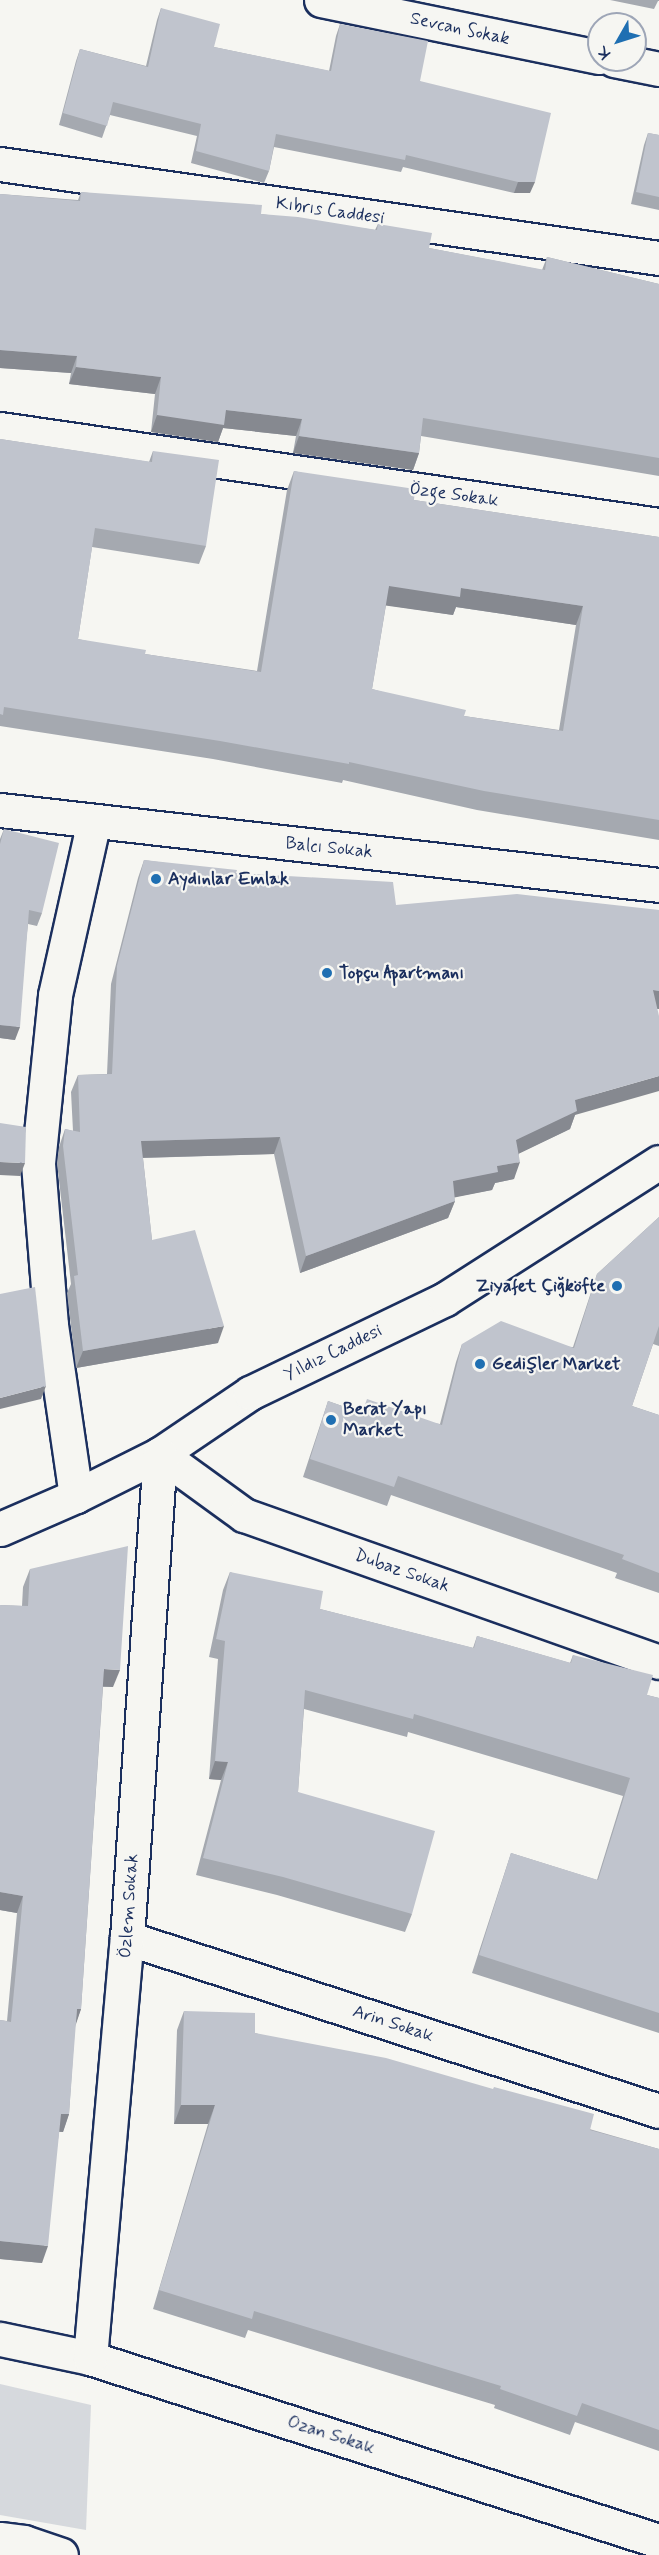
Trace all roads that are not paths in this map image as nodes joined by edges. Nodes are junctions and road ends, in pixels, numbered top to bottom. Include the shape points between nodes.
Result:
1 (321, 0) edge
2 (587, 55) edge
3 (0, 164) edge
4 (659, 258) edge
5 (0, 429) edge
6 (659, 525) edge
7 (0, 810) edge
8 (94, 821) junction
9 (659, 885) edge
10 (659, 1162) edge
11 (160, 1454) junction
12 (76, 1496) junction
13 (0, 1529) edge
14 (659, 1662) edge
15 (127, 1938) junction
16 (659, 2111) edge
17 (0, 2339) edge
18 (90, 2358) junction
19 (0, 2539) edge
20 (659, 2541) edge
21 (61, 2555) edge

1 - 2 street, Sevcan Sokak
3 - 4 street, Kıbrıs Caddesi
5 - 6 street, Özge Sokak
7 - 8 street, Balcı Sokak
8 - 9 street, Balcı Sokak
8 - 12 street via 55,995 38,1162 51,1325
10 - 11 street, Yıldız Caddesi via 445,1299 250,1393
11 - 12 street, Yıldız Caddesi
11 - 14 street, Dubaz Sokak via 244,1515
11 - 15 street, Özlem Sokak
12 - 13 street, Yıldız Caddesi
15 - 16 street, Arin Sokak
15 - 18 street, Özlem Sokak
17 - 18 street, Ozan Sokak
18 - 20 street, Ozan Sokak
19 - 21 street via 24,2542

